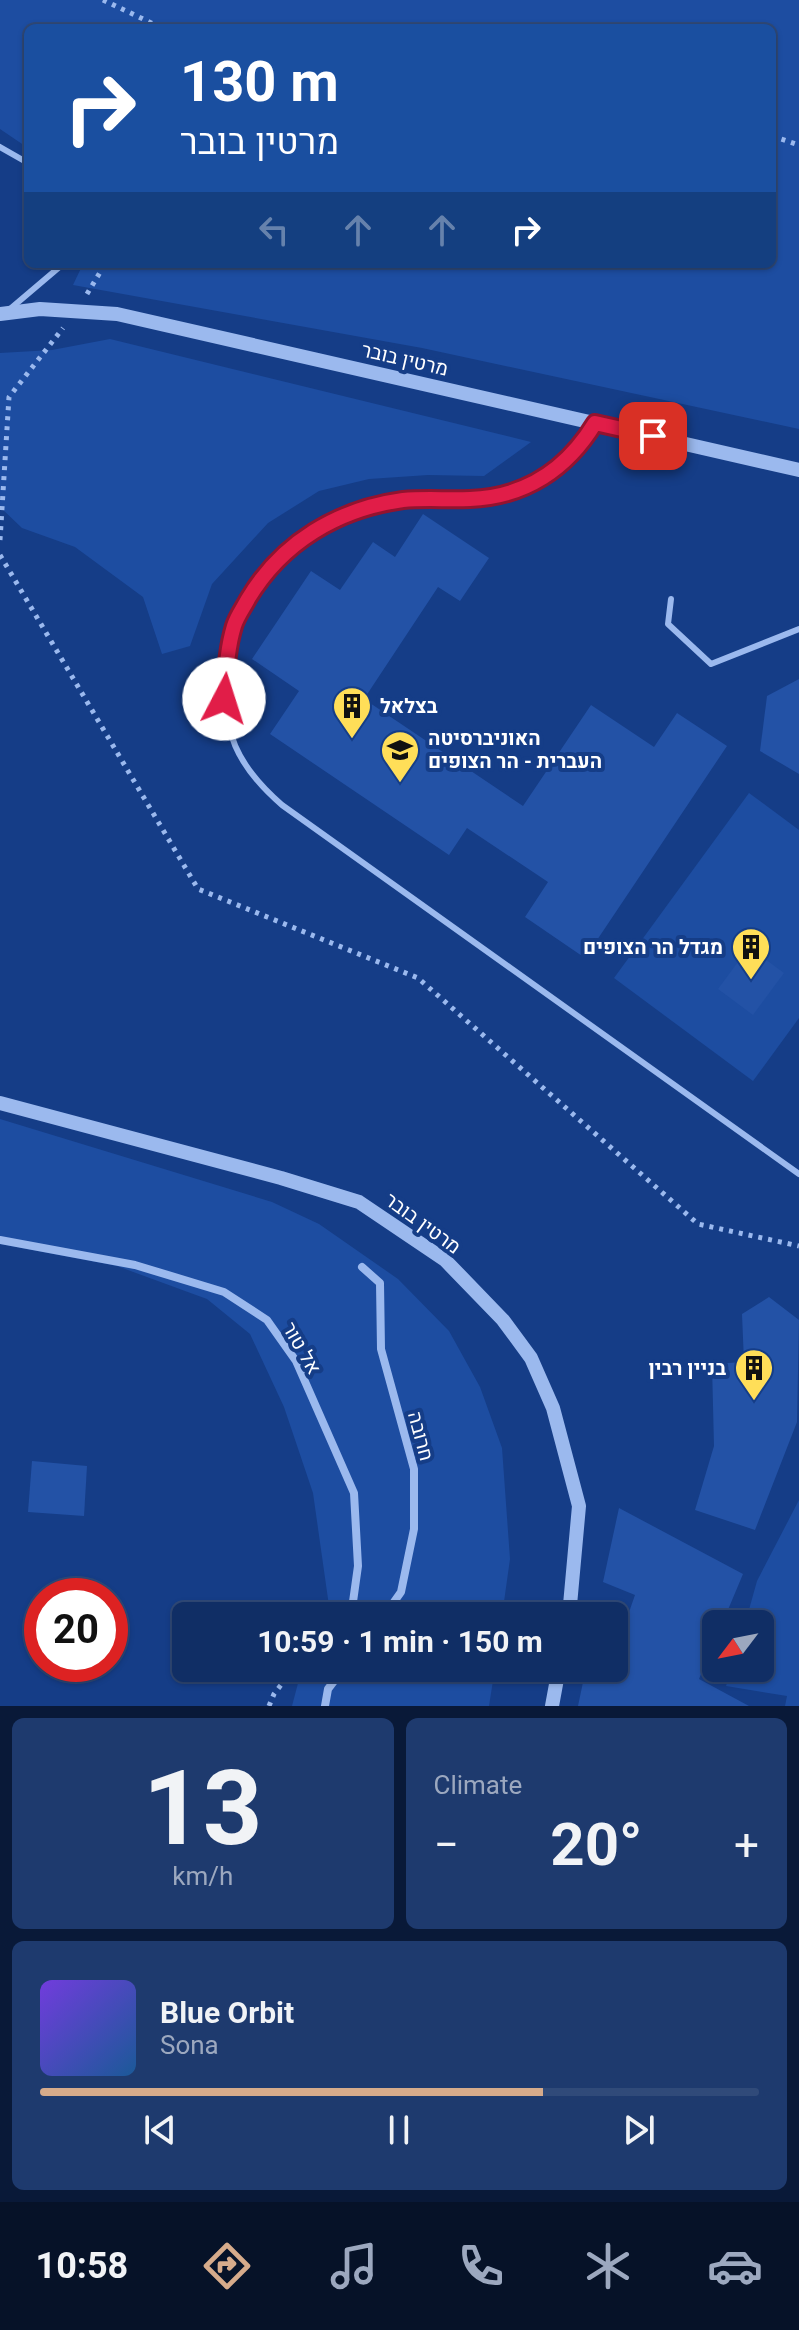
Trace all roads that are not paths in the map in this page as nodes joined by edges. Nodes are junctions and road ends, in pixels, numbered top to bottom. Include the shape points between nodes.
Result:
1 (0, 147) edge
2 (24, 161) edge
3 (58, 268) edge
4 (2, 314) edge
5 (595, 423) junction
6 (799, 470) edge
7 (671, 599) dead end
8 (799, 629) edge
9 (0, 1103) edge
10 (799, 1174) edge
11 (0, 1240) edge
12 (362, 1267) dead end
13 (353, 1602) edge
14 (394, 1602) edge
15 (570, 1602) edge
16 (331, 1682) edge
17 (333, 1682) edge
18 (556, 1682) edge
19 (328, 1689) junction
20 (325, 1706) edge
21 (552, 1706) edge

1 - 2 lane
3 - 4 lane
4 - 5 street, מרטין בובר via 40,309 117,314
5 - 6 street, מרטין בובר
5 - 10 lane via 563,463 518,490 374,506 339,516 290,547 234,623 224,699 231,738 242,763 282,805
7 - 8 lane via 668,624 711,664
9 - 15 street, מרטין בובר via 359,1202 445,1260 503,1320 531,1358 553,1408 579,1506
11 - 13 street, אל טור via 135,1265 224,1292 267,1320 296,1361 354,1493 358,1566
12 - 14 street, חרובה via 380,1283 381,1349 414,1469 414,1529 401,1592
16 - 19 street
17 - 19 street
18 - 21 street
19 - 20 street

